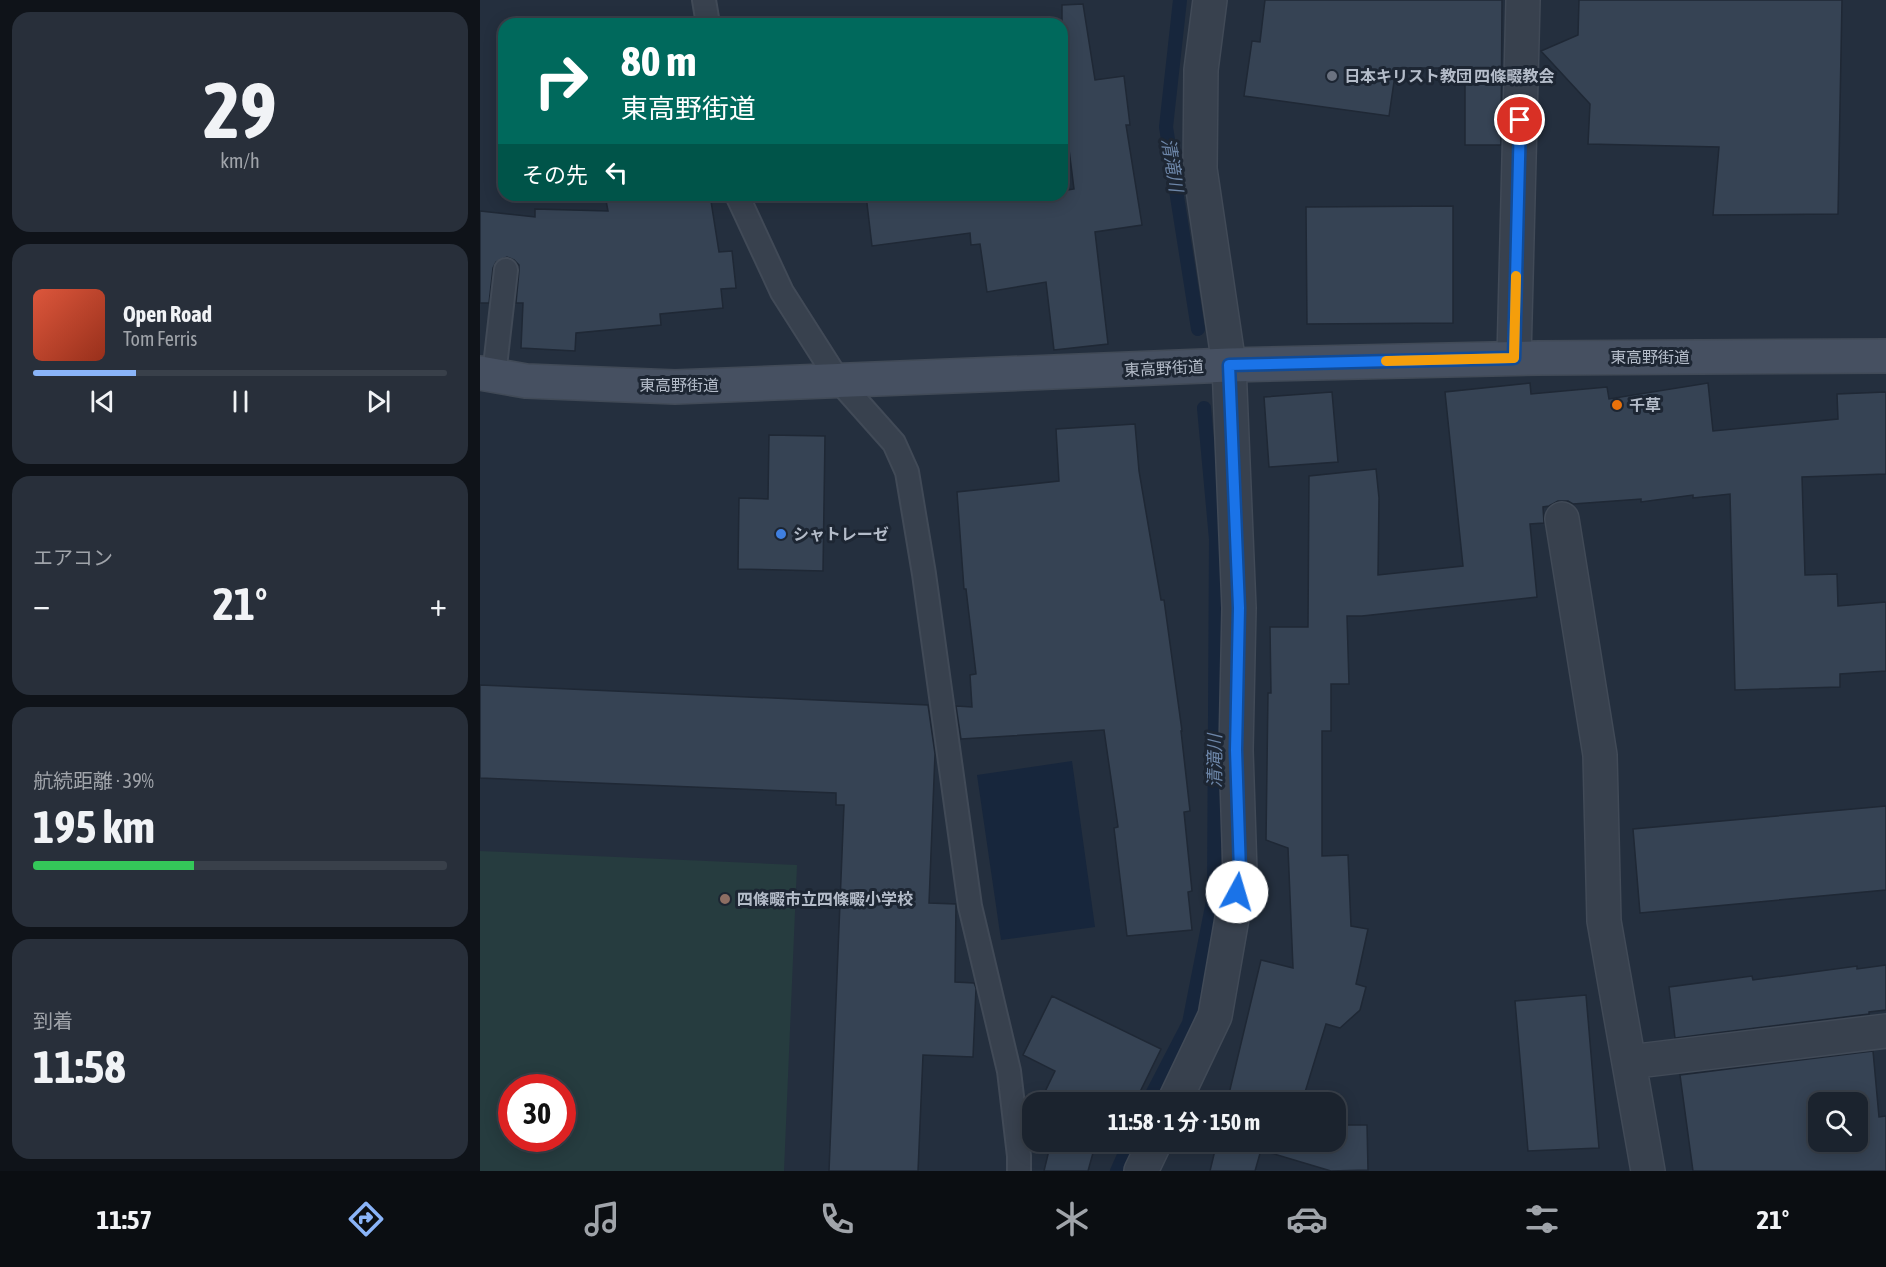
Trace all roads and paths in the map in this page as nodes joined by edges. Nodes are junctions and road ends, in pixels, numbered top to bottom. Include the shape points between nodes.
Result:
1 (704, 0) edge
2 (1210, 0) edge
3 (1523, 0) edge
4 (707, 18) edge
5 (740, 201) edge
6 (506, 270) dead end
7 (1886, 356) edge
8 (1514, 358) junction
9 (1229, 365) junction
10 (487, 374) edge
11 (838, 380) junction
12 (1562, 519) dead end
13 (1886, 1031) edge
14 (1629, 1062) junction
15 (1179, 1092) edge
16 (1150, 1152) edge
17 (1019, 1171) edge
18 (1141, 1171) edge
19 (1648, 1171) edge

1 - 4 lane
2 - 9 street via 1201,70 1200,169
3 - 8 street
5 - 11 lane via 782,292
6 - 10 lane
7 - 8 street, 東高野街道
8 - 9 street, 東高野街道
9 - 11 street, 東高野街道
9 - 15 street via 1239,608 1236,750 1240,872 1215,1016
10 - 11 street, 東高野街道 via 526,381 675,387
11 - 17 lane via 894,443 907,472 970,906 1009,1071
12 - 14 street via 1600,755 1604,921
13 - 14 street
14 - 19 street
16 - 18 street

